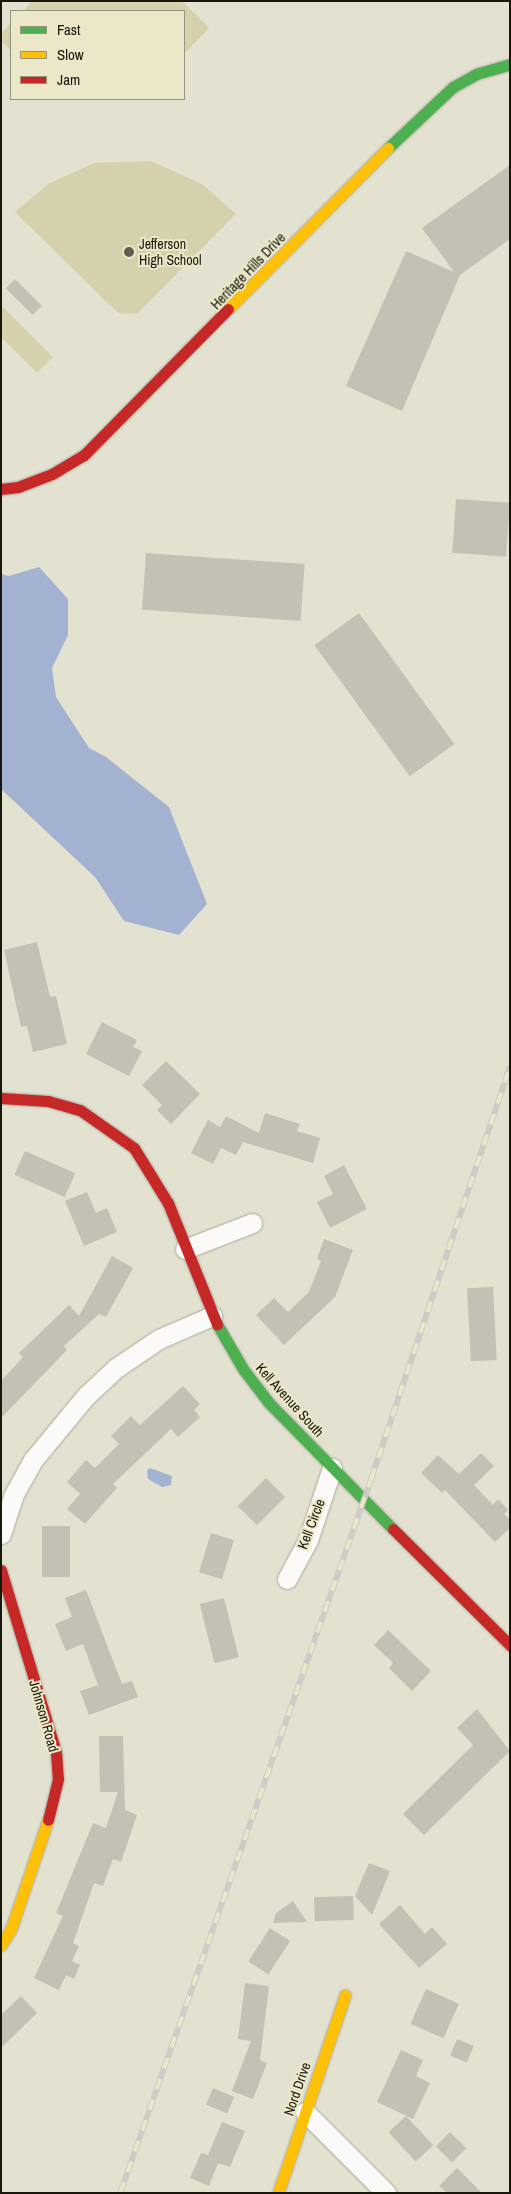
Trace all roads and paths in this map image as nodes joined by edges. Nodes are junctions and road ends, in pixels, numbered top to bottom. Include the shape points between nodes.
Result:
1 (510, 64) edge
2 (1, 489) edge
3 (1, 1098) edge
4 (252, 1224) dead end
5 (185, 1249) junction
6 (212, 1316) junction
7 (332, 1468) junction
8 (1, 1534) edge
9 (1, 1570) edge
10 (287, 1579) dead end
11 (510, 1645) edge
12 (1, 1945) edge
13 (345, 1995) dead end
14 (305, 2112) junction
15 (278, 2193) edge
16 (386, 2193) edge

1 - 2 street, Heritage Hills Drive via 476,74 452,87 432,104 84,455 52,474 18,487
3 - 5 street, Kell Avenue South via 48,1101 80,1110 127,1143 153,1174
4 - 5 street
5 - 6 street, Kell Avenue South
6 - 7 street, Kell Avenue South via 243,1369 270,1403
6 - 8 street via 158,1339 116,1368 86,1396 33,1460 13,1496
7 - 10 street, Kell Circle via 308,1540
7 - 11 street, Kell Avenue South
9 - 12 street, Johnson Road via 56,1752 58,1779 54,1804 11,1929
13 - 14 street, Nord Drive
14 - 15 street, Nord Drive
14 - 16 street

